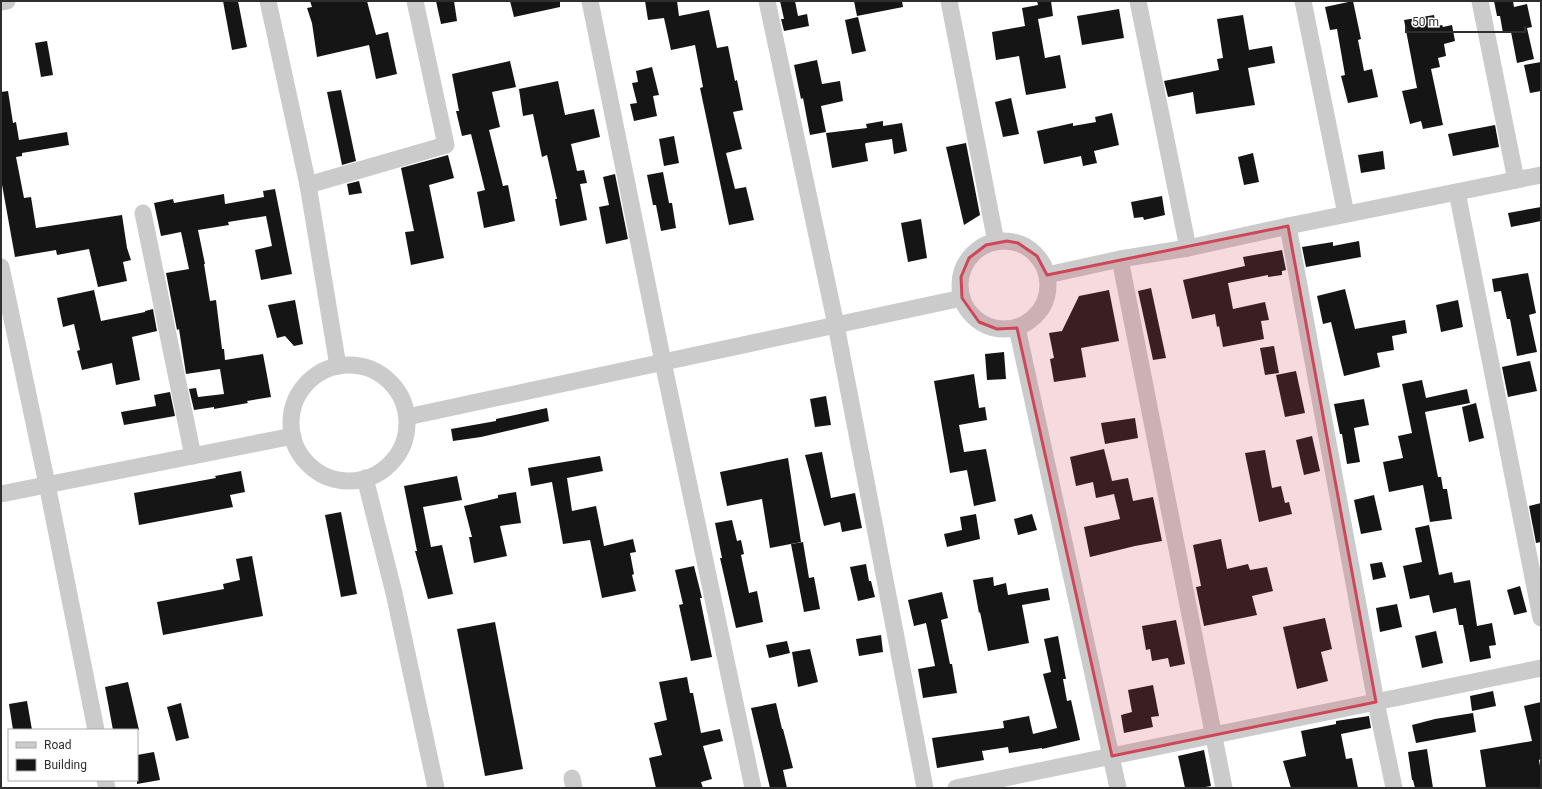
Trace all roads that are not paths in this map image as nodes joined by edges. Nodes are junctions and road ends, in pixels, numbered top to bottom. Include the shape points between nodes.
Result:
1 (6, 1) edge
2 (268, 1) edge
3 (414, 1) edge
4 (590, 1) edge
5 (767, 1) edge
6 (949, 1) edge
7 (1138, 1) edge
8 (1303, 1) edge
9 (1480, 1) edge
10 (1, 2) edge
11 (1541, 175) edge
12 (1516, 180) junction
13 (308, 185) junction
14 (1457, 192) junction
15 (143, 213) dead end
16 (1346, 214) junction
17 (1288, 226) junction
18 (996, 242) junction
19 (1188, 248) junction
20 (1120, 259) junction
21 (1, 267) edge
22 (1047, 275) junction
23 (962, 298) junction
24 (836, 325) junction
25 (1017, 328) junction
26 (663, 362) junction
27 (338, 366) junction
28 (406, 417) junction
29 (293, 436) junction
30 (193, 456) junction
31 (366, 478) junction
32 (47, 484) junction
33 (1, 494) edge
34 (1541, 618) edge
35 (1541, 668) edge
36 (1376, 702) junction
37 (96, 729) edge
38 (1213, 735) junction
39 (1112, 756) junction
40 (436, 788) edge
41 (753, 788) edge
42 (925, 788) edge
43 (956, 788) edge
44 (1118, 788) edge
45 (1224, 788) edge
46 (1394, 788) edge

1 - 10 street
2 - 13 street
3 - 13 street via 446,145
4 - 26 street
5 - 24 street
6 - 18 street
7 - 19 street
8 - 16 street
9 - 12 street
11 - 12 street
12 - 14 street
13 - 27 street
14 - 16 street
14 - 34 street
15 - 30 street
16 - 17 street
17 - 19 street
17 - 36 street
18 - 22 street via 1012,242 1028,248 1037,256
18 - 23 street via 986,245 969,258 961,277
19 - 20 street
20 - 22 street
20 - 38 street
21 - 32 street
22 - 25 street via 1047,292 1042,307 1036,316
23 - 24 street
23 - 25 street via 969,312 979,322 997,329
24 - 26 street
24 - 42 street
25 - 39 street
26 - 28 street
26 - 41 street
27 - 28 street via 361,366 384,377 401,397
27 - 29 street via 312,378 298,395 291,419
28 - 31 street via 405,436 398,453 383,469
29 - 30 street
29 - 31 street via 305,461 321,474 342,480
30 - 32 street
31 - 40 street
32 - 33 street
32 - 37 street
35 - 36 street
36 - 38 street
36 - 46 street
38 - 39 street
38 - 45 street
39 - 43 street
39 - 44 street

